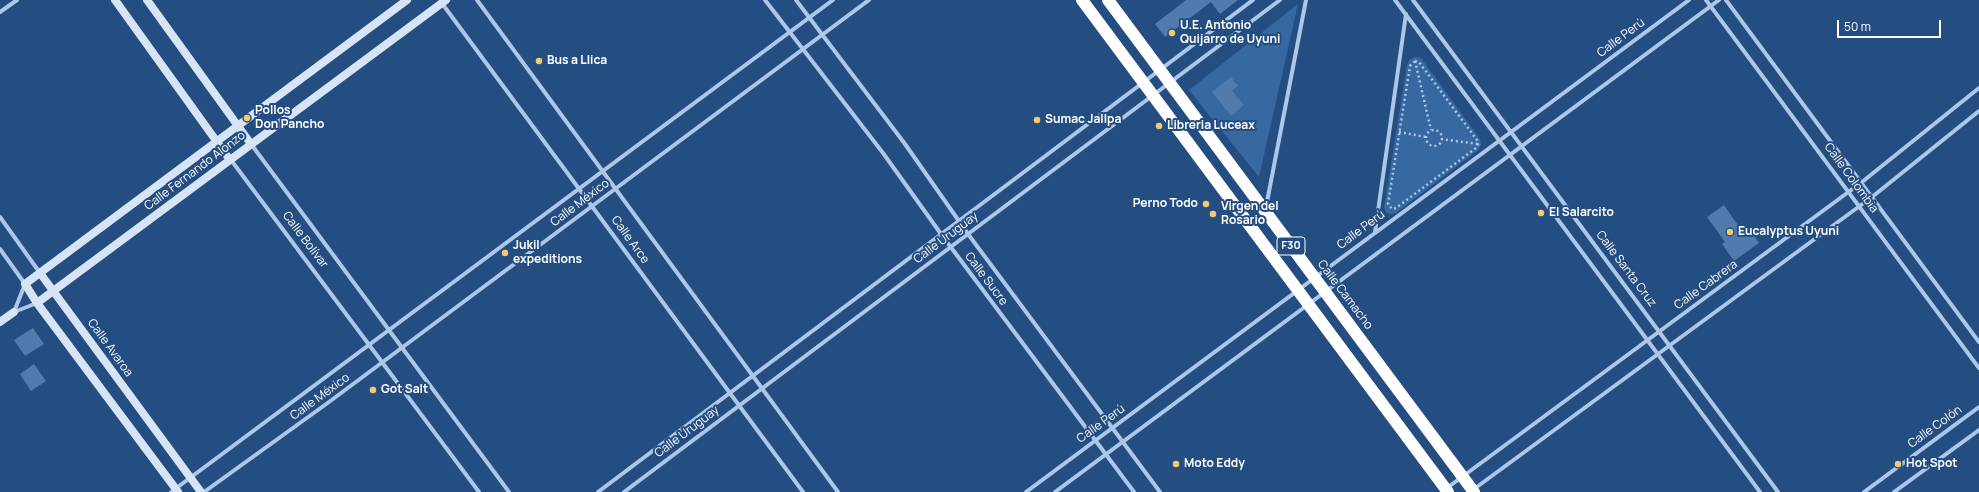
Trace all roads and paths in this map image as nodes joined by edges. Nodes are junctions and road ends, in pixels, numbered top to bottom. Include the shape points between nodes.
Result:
1 (17, 0) edge
2 (115, 0) edge
3 (147, 0) edge
4 (407, 0) edge
5 (477, 0) edge
6 (765, 0) edge
7 (796, 0) edge
8 (833, 0) edge
9 (869, 0) edge
10 (1082, 0) edge
11 (1108, 0) edge
12 (1252, 0) edge
13 (1280, 0) edge
14 (1306, 0) edge
15 (1395, 0) edge
16 (1414, 0) edge
17 (1689, 0) edge
18 (1706, 0) edge
19 (1719, 0) edge
20 (1726, 0) edge
21 (442, 1) edge
22 (1711, 6) junction
23 (0, 12) edge
24 (1406, 14) junction
25 (809, 18) junction
26 (789, 32) junction
27 (822, 35) junction
28 (802, 50) junction
29 (1415, 61) junction
30 (1160, 70) junction
31 (1143, 82) junction
32 (1169, 83) junction
33 (1979, 88) edge
34 (1153, 95) junction
35 (1979, 111) edge
36 (238, 126) junction
37 (1430, 130) junction
38 (1399, 132) junction
39 (1511, 132) junction
40 (1426, 137) junction
41 (1441, 139) junction
42 (216, 141) junction
43 (1499, 141) junction
44 (251, 144) junction
45 (1478, 144) junction
46 (1522, 146) junction
47 (1510, 155) junction
48 (230, 160) junction
49 (603, 171) junction
50 (1862, 182) junction
51 (579, 189) junction
52 (616, 189) junction
53 (1849, 192) junction
54 (1872, 197) junction
55 (592, 206) junction
56 (1859, 206) junction
57 (1265, 212) junction
58 (0, 218) edge
59 (959, 221) junction
60 (1375, 232) junction
61 (940, 234) junction
62 (968, 234) junction
63 (950, 247) junction
64 (0, 249) edge
65 (40, 273) junction
66 (1315, 278) junction
67 (25, 284) junction
68 (1298, 290) junction
69 (54, 291) junction
70 (1325, 292) junction
71 (37, 303) junction
72 (1308, 305) junction
73 (14, 312) junction
74 (0, 322) edge
75 (389, 330) junction
76 (1660, 331) junction
77 (1648, 340) junction
78 (1979, 342) edge
79 (369, 345) junction
80 (1670, 345) junction
81 (402, 348) junction
82 (1658, 354) junction
83 (382, 363) junction
84 (1979, 368) edge
85 (752, 376) junction
86 (762, 389) junction
87 (730, 393) junction
88 (739, 406) junction
89 (1979, 407) edge
90 (1112, 428) junction
91 (1979, 430) edge
92 (1095, 441) junction
93 (1122, 442) junction
94 (1105, 455) junction
95 (1462, 476) junction
96 (190, 478) junction
97 (175, 491) edge
98 (1445, 491) edge
99 (1472, 491) edge
100 (201, 492) edge
101 (204, 492) edge
102 (479, 492) edge
103 (509, 492) edge
104 (598, 492) edge
105 (624, 492) edge
106 (803, 492) edge
107 (838, 492) edge
108 (1026, 492) edge
109 (1055, 492) edge
110 (1134, 492) edge
111 (1160, 492) edge
112 (1760, 492) edge
113 (1778, 492) edge
114 (1864, 492) edge
115 (1894, 492) edge

1 - 23 street
2 - 42 main road, Calle Bolívar
3 - 36 main road, Calle Bolívar
4 - 36 main road, Calle Fernando Alonzo
5 - 49 street, Calle Arce
6 - 26 street, Calle Sucre
7 - 25 street, Calle Sucre
8 - 25 street, Calle México
9 - 27 street, Calle México
10 - 31 highway, F30
11 - 30 highway, Calle Camacho / F30
12 - 30 street, Calle Uruguay
13 - 32 street, Calle Uruguay
14 - 57 street
15 - 24 street, Calle Santa Cruz
16 - 39 street, Calle Santa Cruz
17 - 39 street, Calle Perú
18 - 22 street, Calle Colombia
19 - 22 street
20 - 50 street, Calle Colombia
21 - 44 main road, Calle Fernando Alonzo
21 - 51 street, Calle Arce
22 - 46 street
22 - 53 street, Calle Colombia
24 - 43 street, Calle Santa Cruz
24 - 60 street
25 - 26 street, Calle México
25 - 27 street, Calle Sucre
26 - 28 street, Calle Sucre
26 - 49 street, Calle México
27 - 28 street, Calle México
27 - 59 street, Calle Sucre via 905,144
28 - 52 street, Calle México
28 - 61 street, Calle Sucre via 884,153
29 - 37 path
29 - 38 path via 1410,66
29 - 45 path via 1419,62
30 - 31 street, Calle Uruguay
30 - 32 highway, Calle Camacho / F30
31 - 34 highway, F30
31 - 59 street, Calle Uruguay
32 - 34 street, Calle Uruguay
32 - 57 highway, Calle Camacho / F30
33 - 50 street, Calle Cabrera
34 - 62 street, Calle Uruguay
34 - 68 highway, F30
35 - 54 street
36 - 42 main road, Calle Fernando Alonzo
36 - 44 main road, Calle Bolívar
37 - 40 path
37 - 41 path via 1439,132
38 - 40 path
38 - 45 path via 1388,204 1392,209
39 - 43 street, Calle Perú
39 - 46 street, Calle Santa Cruz
40 - 41 path via 1432,146 1437,145
41 - 45 path
42 - 48 main road, Calle Bolívar
42 - 65 main road, Calle Fernando Alonzo
43 - 47 street, Calle Santa Cruz
43 - 60 street, Calle Perú
44 - 48 main road, Calle Fernando Alonzo
44 - 75 street, Calle Bolívar
46 - 47 street
46 - 76 street, Calle Santa Cruz
47 - 70 street
47 - 77 street, Calle Santa Cruz
48 - 69 main road, Calle Fernando Alonzo
48 - 79 street, Calle Bolívar
49 - 51 street, Calle México
49 - 52 street, Calle Arce
50 - 53 street, Calle Cabrera
50 - 54 street, Calle Colombia
51 - 55 street, Calle Arce
51 - 75 street, Calle México
52 - 55 street, Calle México
52 - 85 street, Calle Arce
53 - 56 street, Calle Colombia
53 - 76 street, Calle Cabrera
54 - 56 street
54 - 78 street, Calle Colombia
55 - 81 street, Calle México
55 - 87 street, Calle Arce
56 - 80 street
56 - 84 street, Calle Colombia
57 - 66 highway, Calle Camacho / F30
58 - 65 street, Calle Avaroa
59 - 61 street, Calle Uruguay
59 - 62 street, Calle Sucre
60 - 66 street, Calle Perú
61 - 63 street, Calle Sucre
61 - 85 street, Calle Uruguay
62 - 63 street, Calle Uruguay
62 - 90 street, Calle Sucre
63 - 86 street, Calle Uruguay
63 - 92 street, Calle Sucre
64 - 67 street
65 - 67 main road, Calle Fernando Alonzo
65 - 69 main road, Calle Avaroa
66 - 68 street, Calle Perú
66 - 70 highway, Calle Camacho / F30
67 - 71 main road
67 - 73 street
68 - 72 highway, F30
68 - 90 street, Calle Perú
69 - 71 main road, Calle Fernando Alonzo
69 - 96 main road, Calle Avaroa
70 - 72 street
70 - 95 highway, Calle Camacho / F30
71 - 73 street, Calle Fernando Alonzo
71 - 97 main road
72 - 93 street
72 - 98 highway, F30
73 - 74 main road, Calle Fernando Alonzo
75 - 79 street, Calle México
75 - 81 street, Calle Bolívar
76 - 77 street, Calle Cabrera
76 - 80 street, Calle Santa Cruz
77 - 82 street, Calle Santa Cruz
77 - 95 street, Calle Cabrera
79 - 83 street, Calle Bolívar
79 - 96 street, Calle México
80 - 82 street
80 - 113 street, Calle Santa Cruz
81 - 83 street, Calle México
81 - 103 street, Calle Bolívar
82 - 99 street
82 - 112 street, Calle Santa Cruz
83 - 101 street, Calle México
83 - 102 street, Calle Bolívar
85 - 86 street, Calle Arce
85 - 87 street, Calle Uruguay
86 - 88 street, Calle Uruguay
86 - 107 street, Calle Arce
87 - 88 street, Calle Arce
87 - 104 street, Calle Uruguay
88 - 105 street, Calle Uruguay
88 - 106 street, Calle Arce
89 - 114 street, Calle Colón
90 - 92 street, Calle Perú
90 - 93 street, Calle Sucre
91 - 115 street
92 - 94 street, Calle Sucre
92 - 108 street, Calle Perú
93 - 94 street
93 - 111 street, Calle Sucre
94 - 109 street
94 - 110 street, Calle Sucre
95 - 98 street, Calle Cabrera
95 - 99 highway, Calle Camacho / F30
96 - 97 street, Calle México
96 - 100 main road, Calle Avaroa

